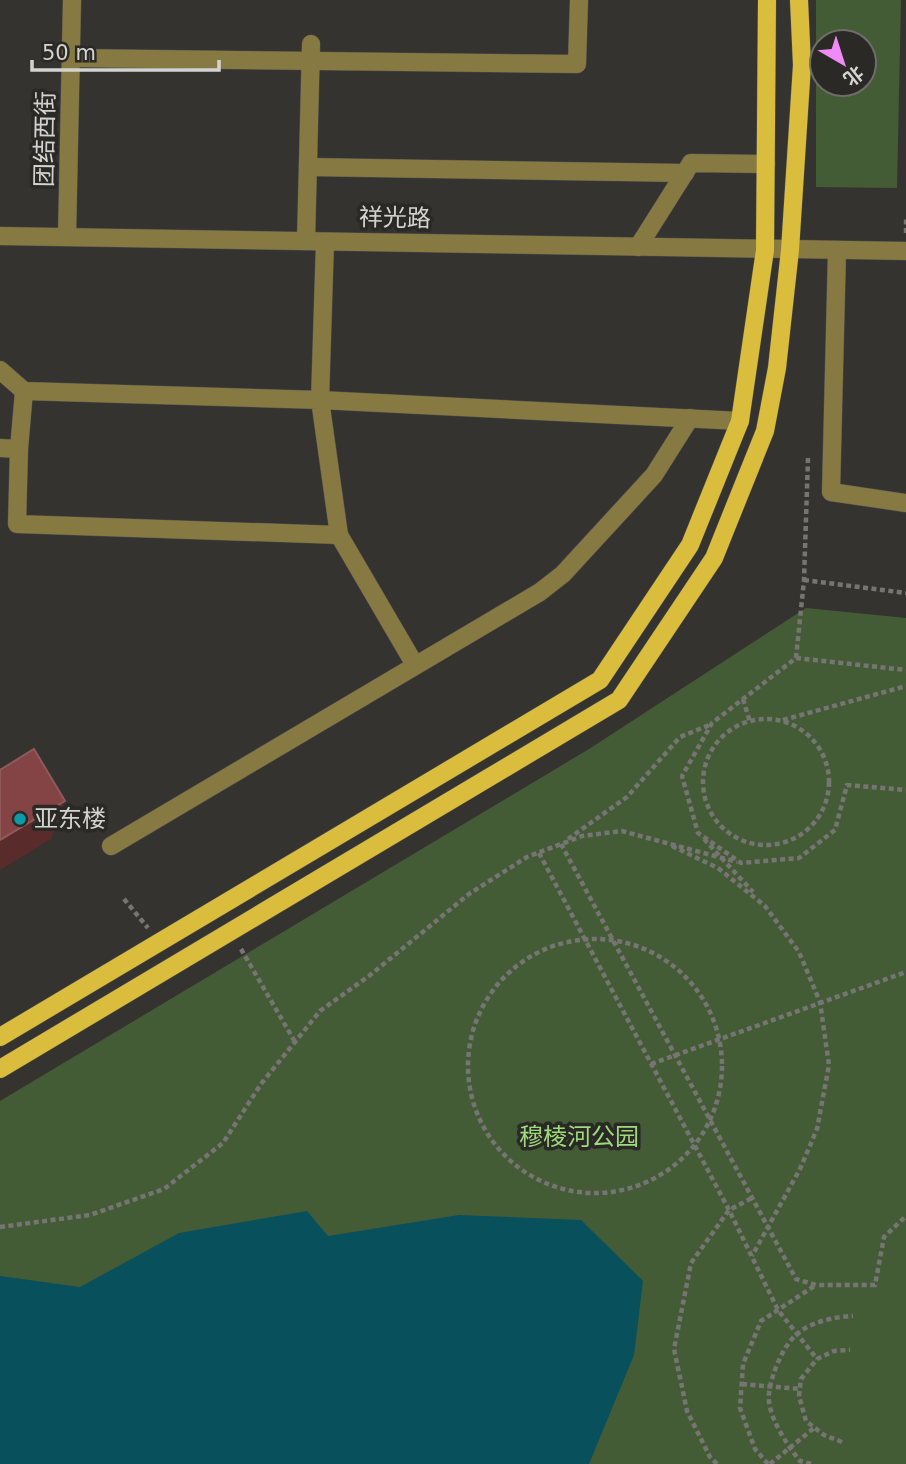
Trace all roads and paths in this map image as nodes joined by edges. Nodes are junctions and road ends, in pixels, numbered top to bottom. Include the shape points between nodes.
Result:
1 (72, 0) edge
2 (579, 0) edge
3 (767, 0) edge
4 (799, 0) edge
5 (311, 52) junction
6 (71, 58) junction
7 (765, 164) junction
8 (308, 167) junction
9 (685, 173) junction
10 (0, 236) edge
11 (67, 237) junction
12 (306, 241) junction
13 (325, 242) junction
14 (638, 247) junction
15 (765, 250) junction
16 (790, 250) junction
17 (837, 251) junction
18 (906, 251) edge
19 (0, 370) edge
20 (24, 391) junction
21 (320, 400) junction
22 (690, 418) junction
23 (740, 421) junction
24 (0, 448) edge
25 (19, 449) junction
26 (906, 503) edge
27 (339, 535) junction
28 (906, 593) edge
29 (796, 658) junction
30 (415, 665) junction
31 (906, 670) edge
32 (906, 686) edge
33 (743, 699) junction
34 (782, 720) junction
35 (750, 722) junction
36 (712, 723) junction
37 (906, 790) edge
38 (698, 833) junction
39 (660, 841) junction
40 (561, 844) junction
41 (110, 846) dead end
42 (539, 853) junction
43 (741, 863) junction
44 (124, 898) dead end
45 (765, 906) junction
46 (159, 943) junction
47 (238, 944) dead end
48 (906, 972) edge
49 (820, 1002) junction
50 (0, 1038) edge
51 (721, 1038) junction
52 (295, 1042) junction
53 (674, 1055) junction
54 (651, 1064) junction
55 (0, 1069) edge
56 (711, 1122) junction
57 (752, 1198) junction
58 (729, 1210) junction
59 (906, 1216) edge
60 (0, 1227) edge
61 (752, 1257) junction
62 (816, 1285) junction
63 (778, 1310) junction
64 (853, 1316) dead end
65 (850, 1350) dead end
66 (817, 1359) junction
67 (742, 1384) junction
68 (800, 1388) junction
69 (814, 1428) junction
70 (842, 1442) dead end
71 (789, 1448) junction
72 (710, 1457) junction
73 (707, 1464) edge
74 (717, 1464) edge
75 (769, 1464) edge
76 (811, 1464) edge

1 - 6 street, 团结西街
2 - 5 street via 577,64
3 - 7 main road
4 - 16 main road via 802,65
5 - 6 street
5 - 8 street
6 - 11 street, 团结西街
7 - 9 street via 691,163
7 - 15 main road
8 - 9 street
8 - 12 street
9 - 14 street
10 - 11 street, 祥光路
11 - 12 street, 祥光路
12 - 13 street, 祥光路
13 - 14 street, 祥光路
13 - 21 street
14 - 15 street, 祥光路
15 - 16 street, 祥光路
15 - 23 main road
16 - 17 street, 祥光路
16 - 55 main road via 765,431 714,558 619,700
17 - 18 street, 祥光路
17 - 26 street via 831,492
19 - 20 street
20 - 21 street
20 - 25 street
21 - 22 street
21 - 27 street
22 - 23 street
22 - 30 street via 654,475 563,574
23 - 46 main road via 690,545 600,680
24 - 25 street
25 - 27 street via 17,524
27 - 30 street
28 - 29 path via 804,580
29 - 31 path
29 - 33 path
30 - 41 street
32 - 34 path
33 - 35 path
33 - 36 path
34 - 35 path
34 - 35 path via 802,729 817,744 827,763 830,784 815,822 800,836 781,844 760,845 724,829 711,814 704,794 703,774 710,753 723,736
36 - 38 path via 682,776
36 - 40 path via 680,737 627,797
37 - 43 path via 848,785 835,830 799,858
38 - 43 path
38 - 45 path
39 - 40 path via 622,831
39 - 43 path
39 - 45 path via 718,867
40 - 42 path
40 - 53 path
42 - 52 path via 469,894 320,1011
42 - 54 path
44 - 46 path
45 - 49 path via 799,952
46 - 50 main road
47 - 52 path
48 - 49 path
49 - 51 path
49 - 61 path via 829,1065 817,1129
51 - 53 path
51 - 56 path via 723,1081
51 - 56 path via 705,999 678,967 641,946 600,938 558,944 520,963 491,993 472,1031 467,1073 476,1114 498,1150 530,1177 550,1185 570,1192 612,1193 652,1181 687,1156
52 - 60 path via 223,1143 164,1188 90,1215
53 - 54 path
53 - 56 path
54 - 58 path
56 - 57 path
57 - 58 path
57 - 62 path via 796,1279
58 - 61 path
58 - 72 path via 691,1263 674,1349 687,1411
59 - 62 path via 884,1237 875,1285
61 - 63 path
62 - 63 path
63 - 66 path
63 - 67 path via 761,1321 743,1364
64 - 71 path via 830,1318 797,1334 779,1359 768,1395 779,1433
65 - 66 path
66 - 68 path via 801,1379
67 - 68 path
67 - 75 path via 740,1408 755,1449
68 - 69 path via 806,1421
69 - 70 path
69 - 71 path
71 - 75 path
71 - 76 path via 800,1461
72 - 73 path
72 - 74 path

